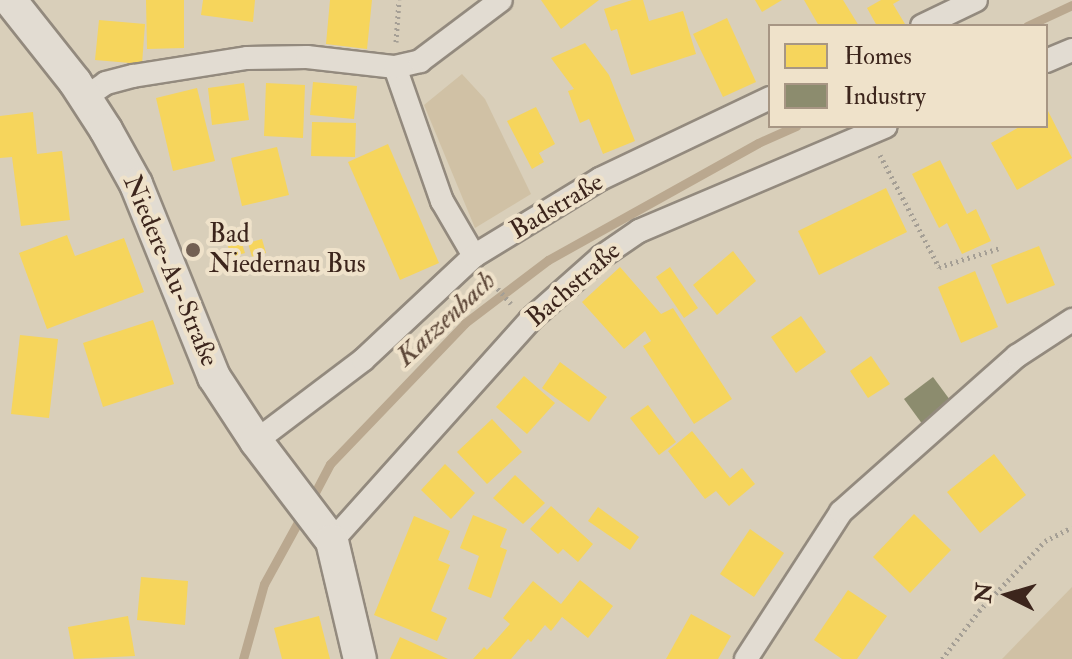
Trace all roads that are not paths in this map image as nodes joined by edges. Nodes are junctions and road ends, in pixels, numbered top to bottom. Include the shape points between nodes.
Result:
1 (10, 0) edge
2 (501, 0) edge
3 (976, 0) edge
4 (926, 24) edge
5 (1072, 50) edge
6 (1048, 60) edge
7 (395, 67) junction
8 (86, 97) junction
9 (768, 99) edge
10 (877, 130) edge
11 (479, 264) junction
12 (1072, 320) edge
13 (265, 452) junction
14 (324, 530) junction
15 (360, 659) edge
16 (746, 659) edge

1 - 8 main road, Niedere-Au-Straße
2 - 7 street via 420,61
3 - 4 street
5 - 6 street
7 - 8 street via 307,57 247,58 133,76 106,83
7 - 11 street via 442,201
8 - 13 main road, Niedere-Au-Straße via 136,184 214,377
9 - 11 street, Badstraße via 600,179
10 - 14 street, Bachstraße via 639,231 601,257 530,320
11 - 13 street, Badstraße via 363,360
12 - 16 street via 1017,356 841,512
13 - 14 main road, Niedere-Au-Straße
14 - 15 main road

